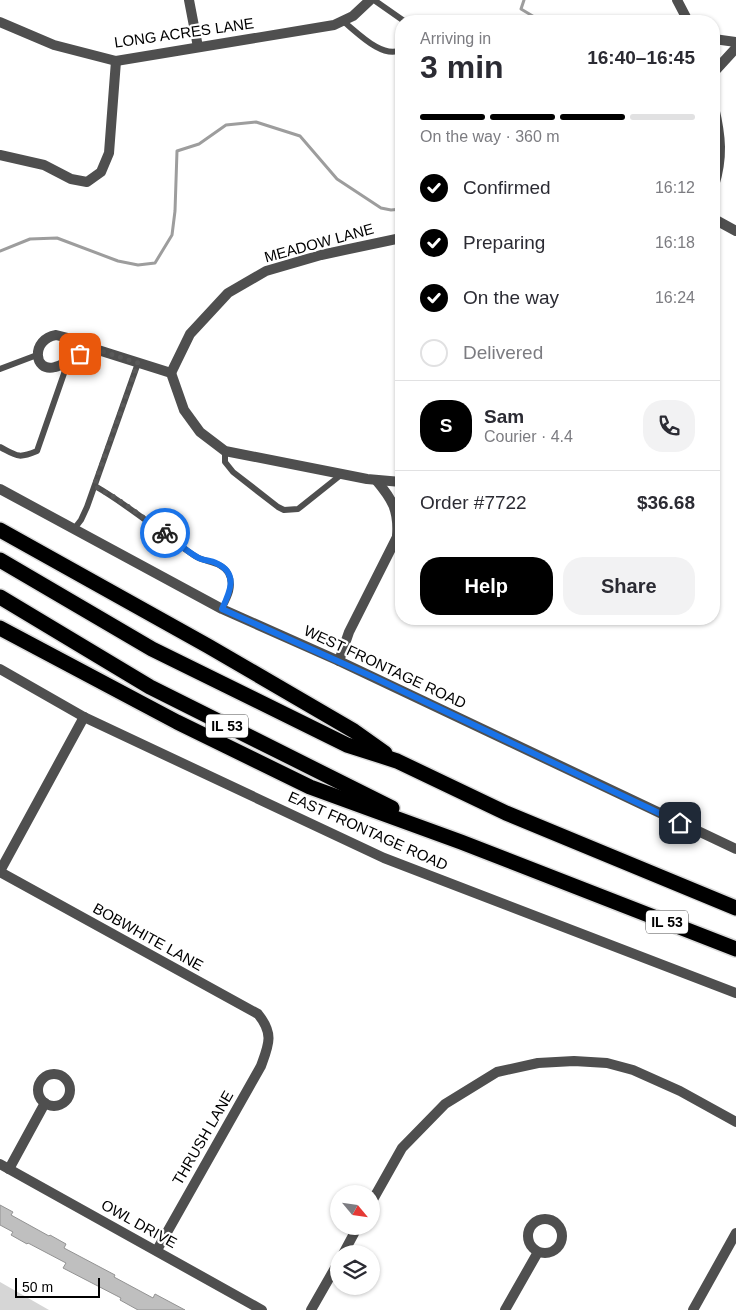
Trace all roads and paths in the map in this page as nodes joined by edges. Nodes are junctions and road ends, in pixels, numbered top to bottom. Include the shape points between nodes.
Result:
1 (189, 0) edge
2 (372, 0) edge
3 (677, 0) edge
4 (395, 15) edge
5 (685, 15) edge
6 (0, 22) edge
7 (344, 22) junction
8 (720, 40) edge
9 (736, 42) edge
10 (198, 47) junction
11 (736, 48) edge
12 (395, 52) edge
13 (116, 61) junction
14 (720, 65) edge
15 (720, 134) edge
16 (720, 147) edge
17 (0, 155) edge
18 (720, 222) edge
19 (736, 231) edge
20 (395, 239) edge
21 (84, 348) junction
22 (37, 355) junction
23 (68, 361) junction
24 (138, 363) junction
25 (0, 369) edge
26 (171, 373) junction
27 (0, 447) edge
28 (225, 451) junction
29 (342, 474) junction
30 (376, 480) junction
31 (395, 482) edge
32 (94, 486) junction
33 (0, 489) edge
34 (395, 508) edge
35 (74, 529) junction
36 (0, 530) edge
37 (395, 544) edge
38 (0, 560) edge
39 (0, 597) edge
40 (222, 609) junction
41 (0, 628) edge
42 (339, 662) junction
43 (0, 669) edge
44 (84, 717) junction
45 (397, 761) junction
46 (460, 842) junction
47 (736, 849) edge
48 (0, 872) edge
49 (736, 908) edge
50 (736, 949) edge
51 (736, 993) edge
52 (270, 1038) joint
53 (45, 1103) dead end
54 (736, 1122) edge
55 (4, 1166) edge
56 (380, 1187) edge
57 (736, 1233) edge
58 (156, 1250) junction
59 (538, 1252) dead end
60 (330, 1277) edge
61 (262, 1310) edge
62 (312, 1310) edge
63 (505, 1310) edge
64 (692, 1310) edge

1 - 10 street
2 - 4 lane
2 - 7 street, LONG ACRES LANE
3 - 5 street
6 - 13 street, LONG ACRES LANE via 54,45
7 - 10 street, LONG ACRES LANE
7 - 12 lane via 381,50
8 - 9 street
10 - 13 street, LONG ACRES LANE
11 - 14 street
13 - 17 street via 109,153 101,172 86,182 44,165
15 - 16 street
18 - 19 street
20 - 26 street, MEADOW LANE via 266,271 228,293 190,334
21 - 22 street via 76,340 53,336 42,342
21 - 23 street
21 - 24 street
22 - 23 street via 47,368
22 - 25 lane
23 - 27 lane via 37,452 23,457
24 - 26 street
24 - 32 lane
26 - 28 street via 184,410 200,432
28 - 29 street
28 - 29 lane via 225,462 233,472 284,510 298,509
29 - 30 street
30 - 31 street
30 - 34 street
32 - 35 lane via 81,520
32 - 40 lane via 116,498 197,557 214,562 227,571 232,581
33 - 35 street, WEST FRONTAGE ROAD
35 - 40 street, WEST FRONTAGE ROAD
36 - 45 highway, IL 53 via 346,726
37 - 42 street via 349,632
38 - 45 highway, IL 53 via 152,649 347,746
39 - 46 highway, IL 53 via 150,687
40 - 42 street, WEST FRONTAGE ROAD
41 - 46 highway, IL 53 via 177,722 310,787
42 - 47 street, WEST FRONTAGE ROAD
43 - 44 street, EAST FRONTAGE ROAD
44 - 48 street
44 - 51 street, EAST FRONTAGE ROAD via 384,858
45 - 49 highway, IL 53 via 506,813
46 - 50 highway, IL 53
48 - 52 street, BOBWHITE LANE via 258,1014 266,1024
52 - 58 street, THRUSH LANE via 261,1066
53 - 55 street
54 - 56 street via 633,1070 607,1063 574,1061 530,1065 497,1072 445,1104 402,1148
55 - 58 street, OWL DRIVE
57 - 64 street
58 - 61 street, OWL DRIVE
59 - 63 street
60 - 62 street

